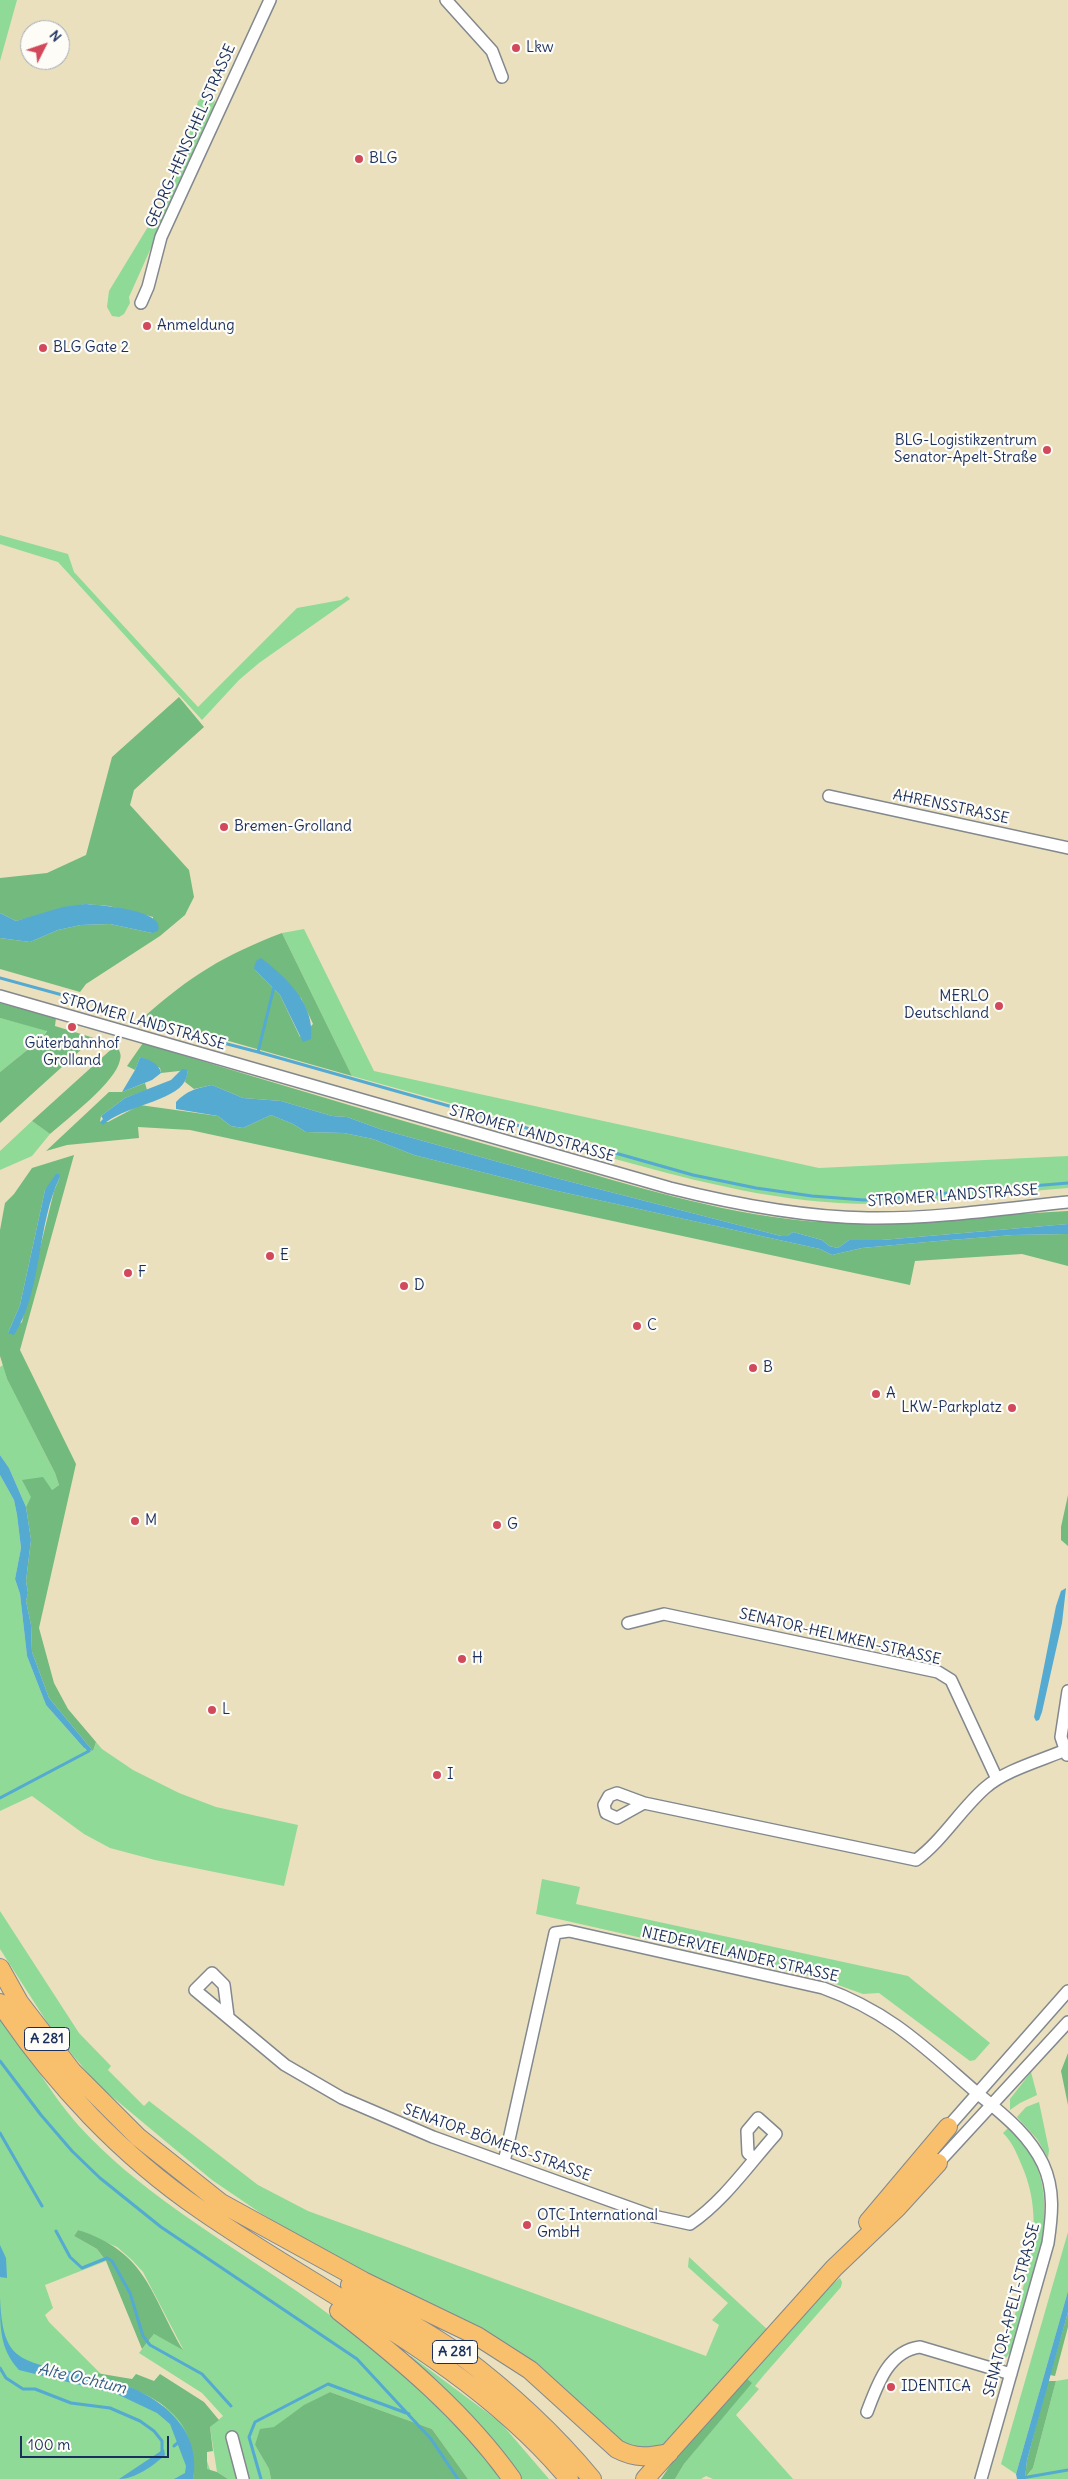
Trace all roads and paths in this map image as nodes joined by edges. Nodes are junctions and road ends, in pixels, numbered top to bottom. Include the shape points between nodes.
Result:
1 (270, 0) edge
2 (446, 0) edge
3 (502, 77) dead end
4 (141, 303) dead end
5 (828, 796) dead end
6 (1068, 848) edge
7 (0, 996) edge
8 (1068, 1202) edge
9 (628, 1623) dead end
10 (1068, 1692) edge
11 (1067, 1752) edge
12 (997, 1779) junction
13 (644, 1803) dead end
14 (0, 1968) edge
15 (1068, 1991) edge
16 (0, 2003) edge
17 (228, 2016) dead end
18 (1068, 2022) edge
19 (977, 2093) junction
20 (993, 2106) junction
21 (948, 2127) joint
22 (754, 2158) dead end
23 (504, 2162) junction
24 (938, 2163) joint
25 (299, 2247) junction
26 (290, 2268) junction
27 (834, 2268) junction
28 (1011, 2374) junction
29 (867, 2412) dead end
30 (232, 2437) dead end
31 (669, 2453) junction
32 (646, 2478) edge
33 (243, 2479) edge
34 (512, 2479) edge
35 (568, 2479) edge
36 (592, 2479) edge
37 (981, 2479) edge

1 - 4 street, GEORG-HENSCHEL-STRASSE via 161,238
2 - 3 street via 492,51
5 - 6 street, AHRENSSTRASSE
7 - 8 street, STROMER LANDSTRASSE via 670,1188 765,1209 868,1218
9 - 12 street, SENATOR-HELMKEN-STRASSE via 664,1614 938,1672 951,1680
10 - 11 street via 1061,1737
11 - 12 street
12 - 13 street via 984,1788 930,1850 916,1860
14 - 25 highway, A 281 via 19,2002 72,2072 138,2137 221,2204
15 - 19 street
16 - 26 highway, A 281 via 66,2090 124,2149 199,2209
17 - 23 street, SENATOR-BÖMERS-STRASSE via 285,2065 342,2098 433,2137
18 - 20 street
19 - 20 street, SENATOR-APELT-STRASSE
19 - 21 street
19 - 23 street, NIEDERVIELANDER STRASSE via 908,2032 871,2008 844,1996 823,1988 569,1931 555,1934
20 - 24 street
20 - 28 street, SENATOR-APELT-STRASSE via 1031,2143 1051,2188 1048,2242
21 - 27 highway via 872,2216
22 - 23 street, SENATOR-BÖMERS-STRASSE via 706,2213 690,2224 653,2216
24 - 27 highway via 897,2208
25 - 31 highway via 477,2336 530,2370 617,2449 645,2458
25 - 36 highway, A 281 via 358,2291 458,2354 525,2410
26 - 34 highway via 392,2352 466,2424
26 - 35 highway, A 281 via 447,2368 511,2419
27 - 31 highway
28 - 29 street via 920,2348 908,2349 881,2377
28 - 37 street, SENATOR-APELT-STRASSE
30 - 33 street
31 - 32 highway

